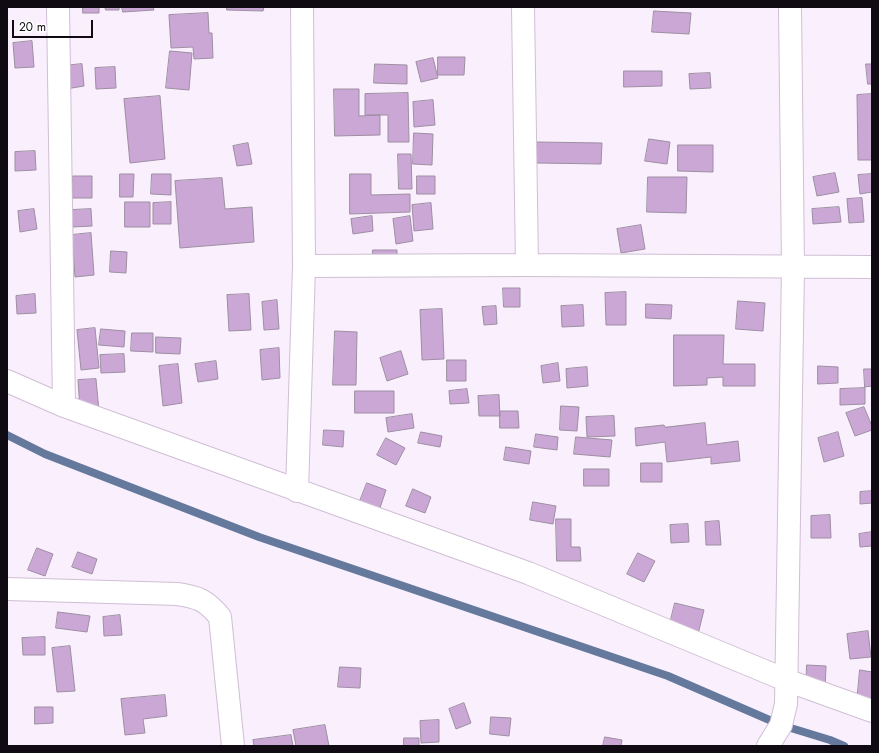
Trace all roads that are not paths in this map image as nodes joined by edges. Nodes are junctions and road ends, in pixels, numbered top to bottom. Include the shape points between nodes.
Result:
1 (58, 7) edge
2 (302, 7) edge
3 (523, 7) edge
4 (790, 7) edge
5 (528, 265) junction
6 (304, 266) junction
7 (793, 267) junction
8 (872, 267) edge
9 (7, 381) edge
10 (64, 406) junction
11 (297, 491) junction
12 (7, 589) edge
13 (786, 680) junction
14 (872, 711) edge
15 (233, 746) edge
16 (768, 746) edge

1 - 10 street
2 - 6 street
3 - 5 street
4 - 7 street
5 - 6 street
5 - 7 street
6 - 11 street
7 - 8 street
7 - 13 street
9 - 10 street
10 - 11 street
11 - 13 street via 528,573
12 - 15 street via 177,594 199,599 211,606 220,617
13 - 14 street
13 - 16 street via 786,704 781,725

